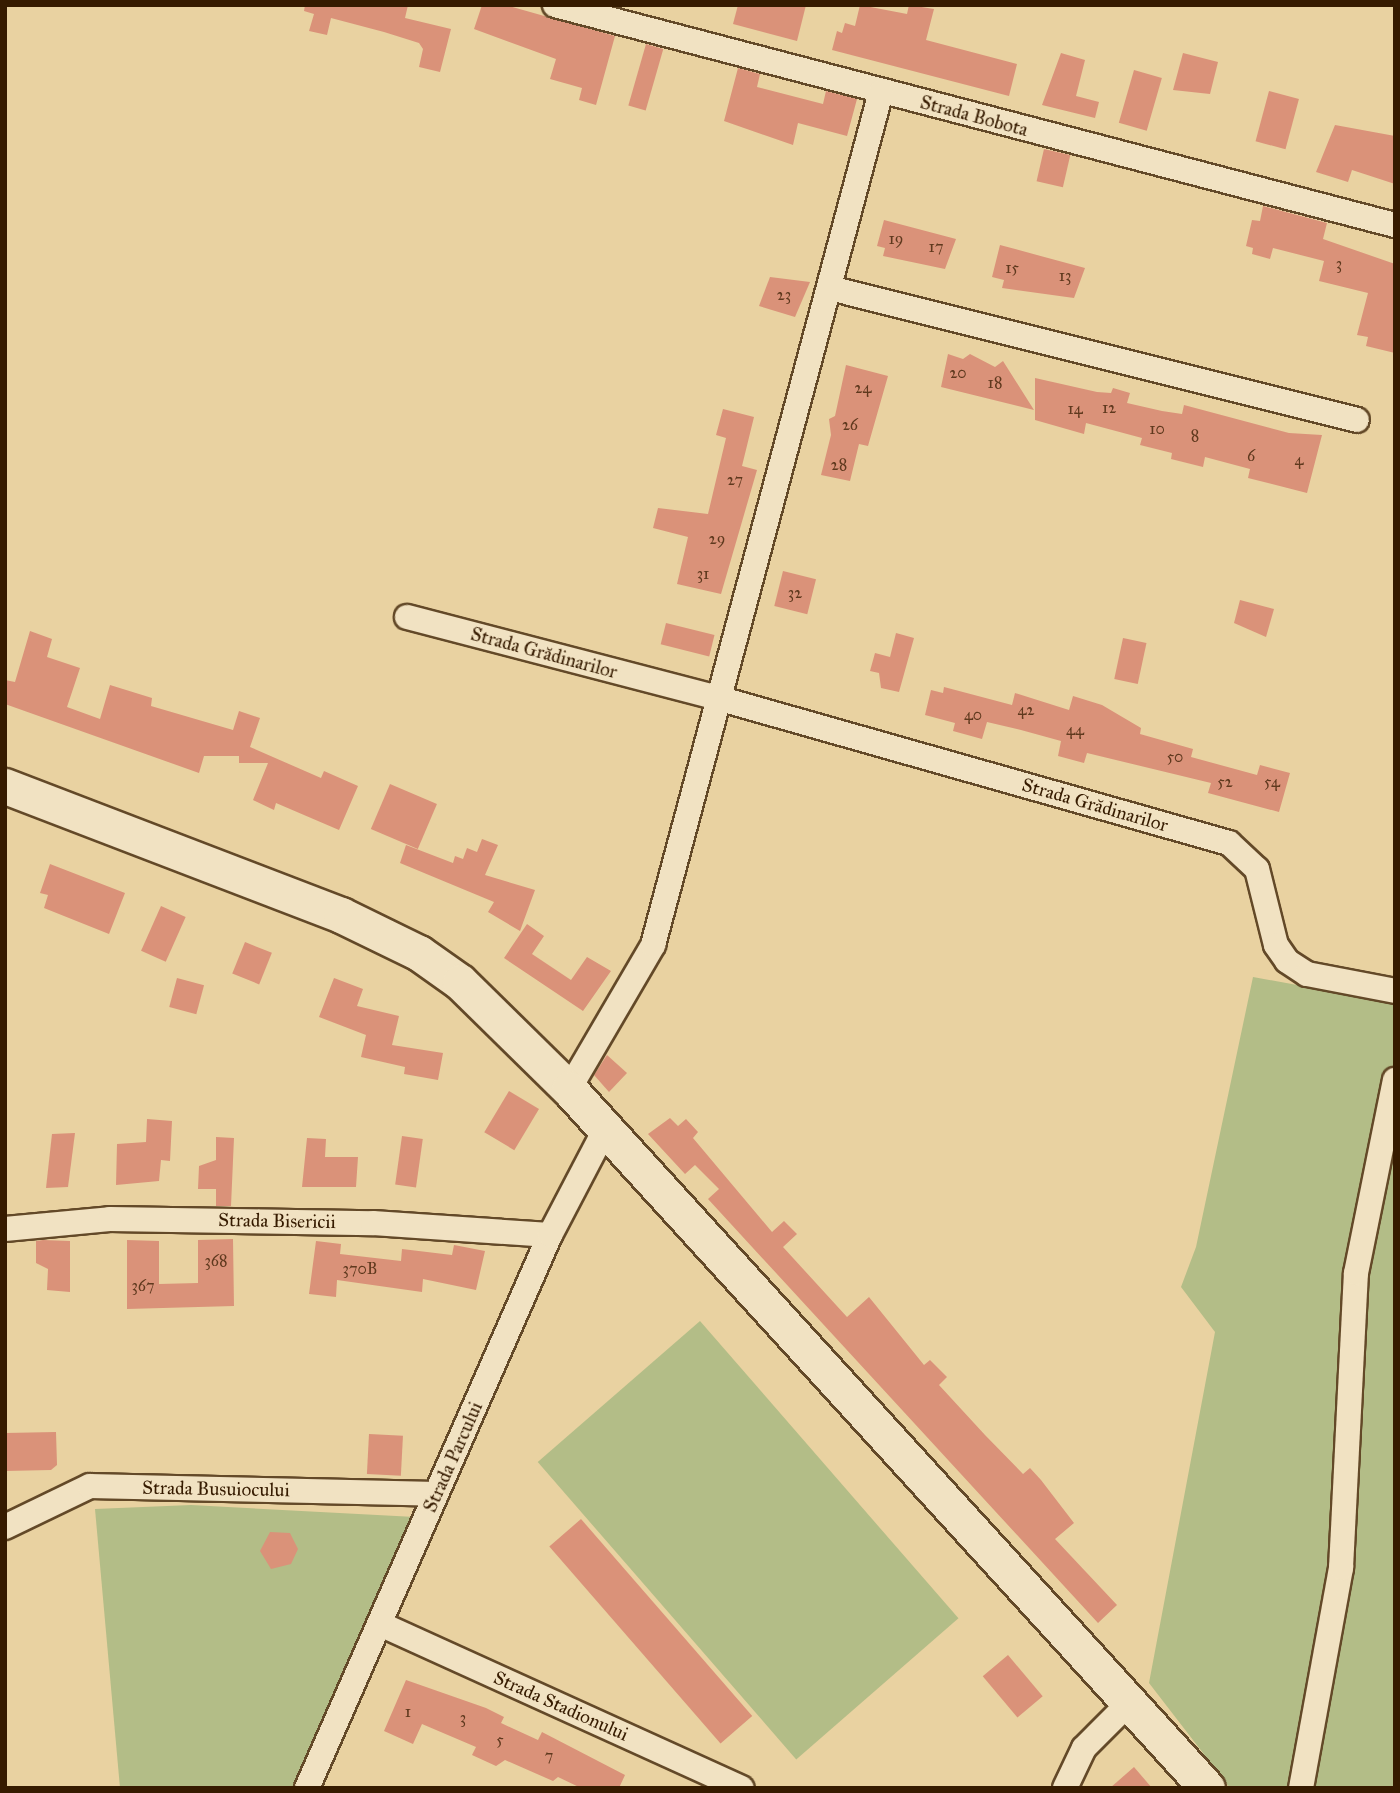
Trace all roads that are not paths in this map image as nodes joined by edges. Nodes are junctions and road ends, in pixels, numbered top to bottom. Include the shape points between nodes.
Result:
1 (555, 5) edge
2 (881, 92) junction
3 (1395, 225) edge
4 (830, 288) junction
5 (1357, 420) dead end
6 (407, 617) dead end
7 (721, 699) junction
8 (5, 786) edge
9 (1395, 991) edge
10 (1395, 1080) edge
11 (569, 1089) junction
12 (605, 1130) junction
13 (5, 1229) edge
14 (550, 1235) junction
15 (436, 1494) junction
16 (5, 1527) edge
17 (380, 1624) junction
18 (1130, 1702) junction
19 (307, 1788) edge
20 (741, 1788) edge
21 (1065, 1788) edge
22 (1207, 1788) edge
23 (1301, 1788) edge

1 - 2 street, Strada Bobota
2 - 3 street, Strada Bobota
2 - 4 street
4 - 5 street
4 - 7 street
6 - 7 street, Strada Grădinarilor
7 - 9 street, Strada Grădinarilor via 1229,843 1257,869 1276,946 1287,961 1307,974
7 - 11 street via 653,946
8 - 11 main road via 341,915 419,953 460,982
10 - 23 street via 1356,1273 1341,1568
11 - 12 main road
12 - 14 street, Strada Parcului
12 - 18 main road
13 - 14 street, Strada Bisericii via 110,1219 373,1223
14 - 15 street, Strada Parcului
15 - 16 street, Strada Busuiocului via 90,1486
15 - 17 street, Strada Parcului
17 - 19 street, Strada Parcului
17 - 20 street, Strada Stadionului
18 - 21 street via 1084,1748
18 - 22 main road

